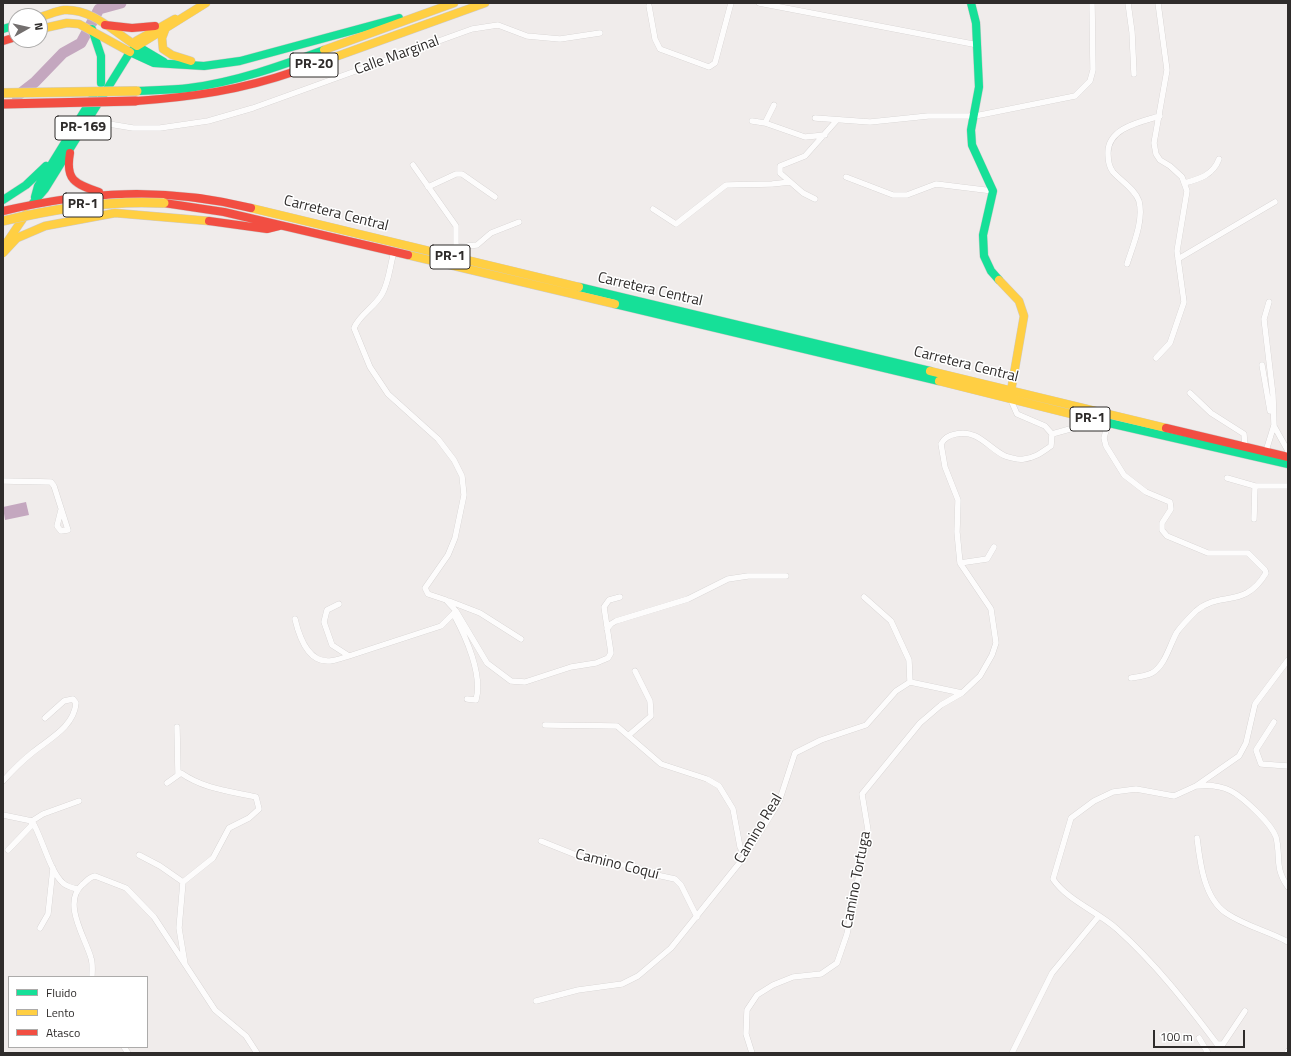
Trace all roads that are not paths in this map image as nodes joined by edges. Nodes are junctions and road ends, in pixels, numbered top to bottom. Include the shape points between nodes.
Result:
1 (206, 3) edge
2 (446, 3) edge
3 (454, 3) edge
4 (485, 3) edge
5 (731, 3) edge
6 (758, 3) edge
7 (971, 3) edge
8 (1092, 3) edge
9 (1128, 3) edge
10 (1158, 3) edge
11 (649, 6) dead end
12 (48, 14) edge
13 (103, 25) junction
14 (48, 27) edge
15 (164, 27) junction
16 (92, 30) junction
17 (600, 33) dead end
18 (118, 40) junction
19 (978, 45) junction
20 (131, 48) junction
21 (204, 66) junction
22 (1134, 74) dead end
23 (102, 79) junction
24 (3, 93) edge
25 (3, 104) edge
26 (774, 106) dead end
27 (975, 116) junction
28 (1160, 116) junction
29 (815, 118) dead end
30 (83, 119) junction
31 (837, 120) junction
32 (752, 121) dead end
33 (765, 123) junction
34 (824, 135) junction
35 (71, 147) junction
36 (54, 159) junction
37 (1219, 159) dead end
38 (414, 165) dead end
39 (846, 177) dead end
40 (790, 182) junction
41 (1184, 182) junction
42 (428, 187) junction
43 (993, 191) junction
44 (102, 193) junction
45 (496, 197) dead end
46 (815, 199) dead end
47 (3, 200) edge
48 (1275, 202) dead end
49 (33, 203) junction
50 (653, 209) dead end
51 (3, 211) edge
52 (3, 221) edge
53 (519, 222) dead end
54 (51, 224) junction
55 (282, 225) junction
56 (456, 246) junction
57 (3, 248) edge
58 (394, 252) junction
59 (3, 253) edge
60 (438, 254) junction
61 (1178, 259) junction
62 (1127, 264) dead end
63 (1269, 302) dead end
64 (1156, 358) dead end
65 (1262, 365) dead end
66 (1190, 393) dead end
67 (1010, 395) junction
68 (1108, 423) junction
69 (1274, 426) junction
70 (1052, 434) junction
71 (1246, 447) junction
72 (1288, 451) edge
73 (1266, 452) junction
74 (1288, 457) edge
75 (1288, 464) edge
76 (1227, 478) dead end
77 (3, 481) edge
78 (1255, 486) junction
79 (1288, 486) edge
80 (61, 510) dead end
81 (1254, 519) dead end
82 (994, 547) dead end
83 (960, 562) junction
84 (786, 576) dead end
85 (620, 597) dead end
86 (864, 597) dead end
87 (446, 600) junction
88 (339, 604) dead end
89 (455, 613) junction
90 (295, 619) dead end
91 (607, 629) junction
92 (521, 639) dead end
93 (349, 656) junction
94 (1288, 660) edge
95 (1288, 668) edge
96 (635, 671) dead end
97 (1280, 671) junction
98 (1131, 678) dead end
99 (910, 682) junction
100 (962, 693) junction
101 (467, 699) dead end
102 (45, 718) dead end
103 (1274, 722) dead end
104 (545, 725) dead end
105 (177, 727) dead end
106 (629, 735) junction
107 (1288, 766) edge
108 (178, 774) junction
109 (3, 781) edge
110 (167, 783) dead end
111 (1196, 786) junction
112 (79, 801) dead end
113 (3, 815) edge
114 (32, 821) junction
115 (1197, 838) dead end
116 (541, 841) dead end
117 (8, 850) dead end
118 (139, 855) dead end
119 (746, 856) junction
120 (53, 868) junction
121 (183, 882) junction
122 (1288, 887) edge
123 (77, 889) junction
124 (1099, 916) junction
125 (697, 917) junction
126 (40, 928) dead end
127 (1288, 942) edge
128 (185, 966) junction
129 (92, 976) edge
130 (536, 1000) dead end
131 (1245, 1011) dead end
132 (1199, 1038) dead end
133 (257, 1053) edge
134 (752, 1053) edge
135 (1012, 1053) edge
136 (1208, 1053) edge

1 - 15 main road, PR-169
2 - 21 main road via 368,27 240,60
3 - 24 main road, PR-20, bridge via 276,68 216,84 137,91
4 - 25 main road, PR-20, bridge via 278,77 218,92 136,102
5 - 11 street via 714,62 709,67 660,48 655,39
6 - 19 street
7 - 19 main road
8 - 27 street via 1093,70 1090,81 1082,90 1075,96
9 - 22 street
10 - 28 street via 1167,70
12 - 13 main road via 70,10 86,14
13 - 15 main road via 140,29
13 - 18 main road
14 - 16 main road via 72,22
15 - 20 main road, PR-169
15 - 21 main road via 161,43 164,50 171,55
16 - 18 main road
16 - 23 main road via 101,53
17 - 30 street, Calle Marginal via 560,39 527,36 498,25 486,26 214,120 160,128 133,128
18 - 20 main road
19 - 27 main road via 979,87
20 - 21 main road via 154,63
20 - 23 main road, PR-169 via 117,58
20 - 30 main road, PR-169
23 - 30 main road, PR-169
26 - 33 street
27 - 31 street via 928,116 870,122
27 - 43 main road via 971,130 972,145
28 - 41 street via 1154,143 1156,154 1182,177
28 - 62 street via 1121,130 1109,144 1108,160 1112,170 1130,188 1138,201 1140,221
29 - 31 street
30 - 35 main road, PR-169
30 - 36 main road, PR-169
31 - 34 street
32 - 33 street
33 - 34 street via 806,137
34 - 40 street via 805,156 780,166 780,173
35 - 44 main road via 67,171 71,179 80,186
35 - 49 main road, PR-169 via 45,189
36 - 47 main road via 26,185
36 - 49 main road, PR-169 via 38,186
37 - 41 street via 1209,175
38 - 42 street
39 - 43 street via 893,195 907,195 936,184
40 - 46 street
40 - 50 street via 726,185 676,224
41 - 61 street via 1187,191 1177,251
42 - 45 street via 456,174 462,174
42 - 56 street via 456,226
43 - 67 main road via 983,235 984,256 991,271 1019,301 1024,316
44 - 49 main road, Carretera Central / PR-1
44 - 60 main road, Carretera Central / PR-1 via 154,193 201,198 295,218
48 - 61 street
49 - 51 main road, Carretera Central / PR-1
49 - 54 main road via 39,215
49 - 57 main road
52 - 55 main road, Carretera Central / PR-1, bridge via 87,205 141,201 224,212
53 - 56 street via 491,233 477,245
54 - 55 main road via 115,213 188,218 267,229
54 - 59 main road via 17,238
55 - 58 main road, Carretera Central / PR-1
56 - 60 street
58 - 67 main road, Carretera Central / PR-1
58 - 87 street via 383,293 372,308 358,318 354,328 370,367 388,394 438,440 454,460 462,476 464,494 455,538 448,555 425,588 428,594
60 - 67 main road, Carretera Central / PR-1
61 - 64 street via 1184,302 1170,343
63 - 69 street via 1264,319
65 - 69 street
66 - 71 street via 1211,413 1244,434
67 - 68 main road, Carretera Central / PR-1
67 - 70 street via 1017,414 1046,426
67 - 71 main road, Carretera Central / PR-1
68 - 70 street
68 - 75 main road, Carretera Central / PR-1
68 - 98 street via 1104,438 1106,446 1124,475 1146,492 1170,502 1172,509 1162,523 1162,530 1167,536 1208,553 1248,553 1266,574 1260,584 1246,595 1197,610 1178,631 1158,668 1151,673
69 - 72 street
69 - 73 street
70 - 83 street, Camino Tortuga via 1051,446 1035,457 1023,459 1005,456 983,439 968,433 954,434 942,441 945,467 958,500 957,532
71 - 73 main road, Carretera Central / PR-1
73 - 74 main road, Carretera Central / PR-1
76 - 78 street
77 - 80 street via 51,482
78 - 79 street
78 - 81 street
82 - 83 street via 987,559
83 - 100 street, Camino Tortuga via 991,609 996,643 980,676
84 - 91 street via 728,579 688,599 616,621
85 - 91 street via 609,600 604,606
86 - 99 street via 891,621 909,660
87 - 89 street
87 - 92 street via 480,614
88 - 93 street via 327,610 324,622 332,645
89 - 91 street via 488,662 512,681 525,682 608,658 611,653
89 - 93 street via 441,626
89 - 101 street via 466,637 479,689 476,700
90 - 93 street via 300,639 314,657 329,661
94 - 97 street
95 - 97 street
96 - 106 street via 650,701 651,716
97 - 111 street via 1255,704 1246,743 1239,756
99 - 100 street
99 - 119 street, Camino Real via 896,691 866,725 821,740 795,753 779,802
100 - 134 street, Camino Tortuga via 941,705 920,723 862,794 868,830 847,934 837,963 821,974 794,977 757,995 747,1010 746,1034
102 - 109 street via 64,700 73,699 76,703 76,710 66,727 32,753
103 - 107 street via 1256,754 1261,764
104 - 106 street via 617,726
105 - 108 street
106 - 119 street via 661,764 707,779 718,786 733,809 740,847
108 - 110 street
108 - 121 street via 181,773 195,783 256,797 259,809 249,818 229,828 213,858
111 - 122 street via 1228,789 1240,795 1264,819 1276,837 1278,867
111 - 124 street via 1174,796 1136,789 1114,792 1094,801 1071,818 1053,879 1060,889
112 - 114 street via 43,814
113 - 114 street
114 - 117 street via 32,826
114 - 120 street
115 - 127 street via 1200,865 1211,895 1219,907 1236,919
116 - 125 street, Camino Coquí via 581,857 633,866 652,874 675,878 682,885
118 - 121 street
119 - 125 street, Camino Real
120 - 123 street via 63,884
120 - 126 street via 48,914
121 - 128 street via 179,928
123 - 128 street via 95,876 126,888 154,917
123 - 129 street via 76,915 92,960
124 - 131 street via 1117,929 1181,996 1217,1044 1223,1044
124 - 135 street via 1052,973
125 - 130 street, Camino Real via 671,948 638,976 622,984 578,990
128 - 133 street via 215,1010 246,1036
132 - 136 street

